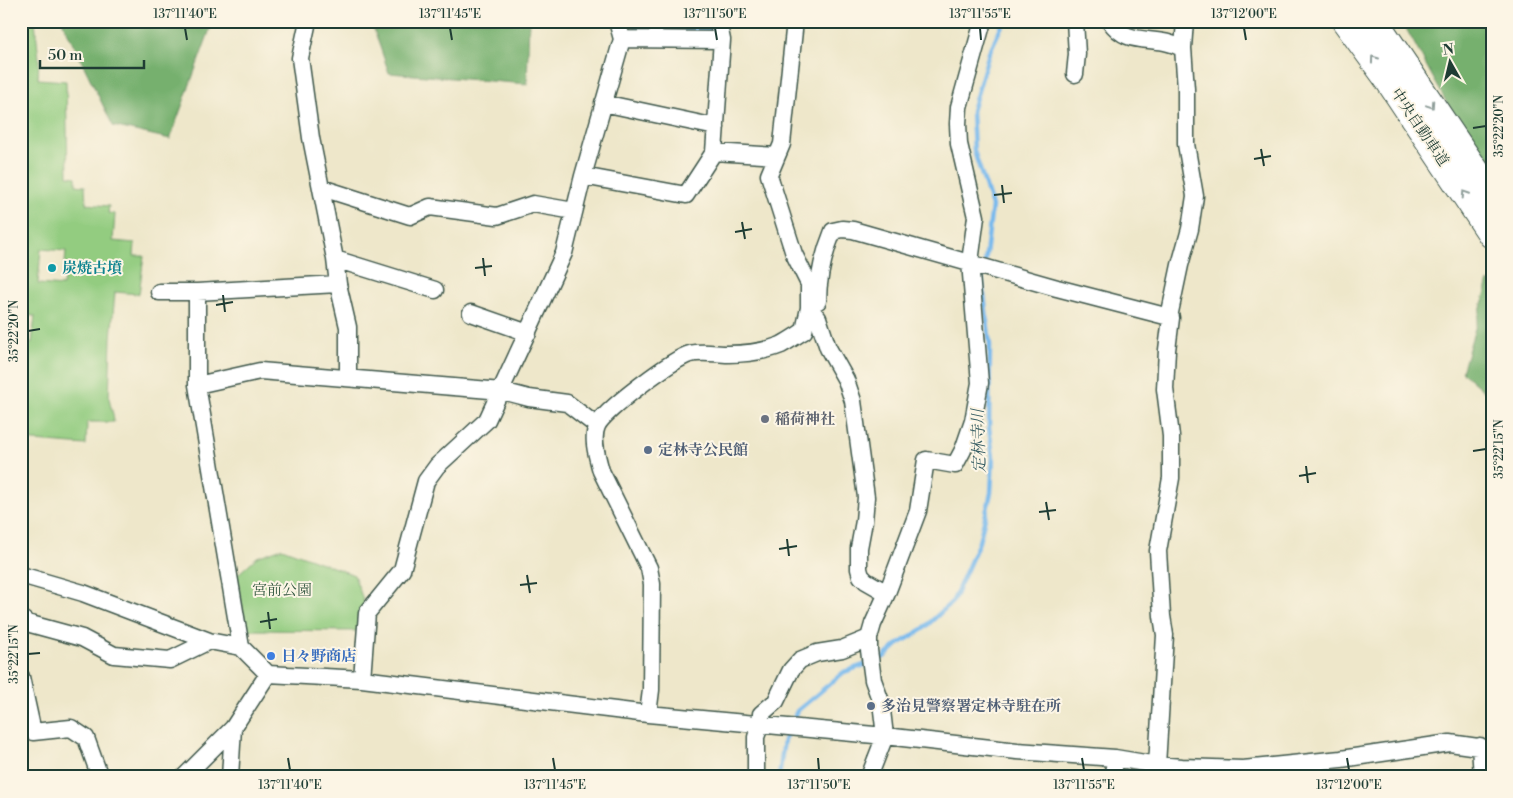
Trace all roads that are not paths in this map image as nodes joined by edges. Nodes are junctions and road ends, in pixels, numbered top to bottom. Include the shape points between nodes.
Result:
1 (308, 21) edge
2 (617, 21) edge
3 (718, 21) edge
4 (795, 21) edge
5 (983, 21) edge
6 (1075, 21) edge
7 (1110, 21) edge
8 (1185, 21) edge
9 (1346, 21) edge
10 (1374, 21) edge
11 (622, 39) junction
12 (722, 40) junction
13 (1183, 48) junction
14 (1075, 74) dead end
15 (604, 103) junction
16 (716, 127) junction
17 (714, 152) junction
18 (777, 156) junction
19 (583, 176) junction
20 (322, 188) junction
21 (1492, 196) edge
22 (574, 211) junction
23 (1492, 234) edge
24 (336, 259) junction
25 (970, 262) junction
26 (338, 284) junction
27 (435, 290) dead end
28 (159, 292) dead end
29 (197, 292) junction
30 (812, 311) junction
31 (471, 313) dead end
32 (1169, 316) junction
33 (528, 333) junction
34 (348, 378) junction
35 (197, 385) junction
36 (502, 391) junction
37 (597, 426) junction
38 (21, 576) edge
39 (887, 593) junction
40 (21, 618) edge
41 (868, 638) junction
42 (209, 640) junction
43 (241, 647) junction
44 (268, 674) junction
45 (21, 677) edge
46 (362, 680) junction
47 (648, 714) junction
48 (760, 726) junction
49 (232, 728) junction
50 (885, 736) junction
51 (1486, 748) edge
52 (1115, 758) junction
53 (1157, 765) junction
54 (100, 777) edge
55 (184, 777) edge
56 (230, 777) edge
57 (756, 777) edge
58 (868, 777) edge
59 (1114, 777) edge
60 (1482, 777) edge

1 - 20 street via 300,58 311,138
2 - 11 street
3 - 12 street
4 - 18 street via 782,144
5 - 25 street via 959,107 958,124 959,144 976,217
6 - 14 street
7 - 13 street via 1126,36
8 - 13 street
23 -> 9 highway, 中央自動車道
10 -> 21 highway, 中央自動車道
11 - 12 street
11 - 15 street
12 - 16 street
13 - 32 street via 1186,144 1194,196 1190,229
15 - 16 street
15 - 19 street
16 - 17 street
17 - 18 street
17 - 19 street via 686,195
18 - 30 street via 769,176 794,254 809,284
19 - 22 street
20 - 22 street via 410,216 430,207 497,216 533,204
20 - 24 street
22 - 33 street via 564,253
24 - 26 street
24 - 27 street
25 - 30 street via 853,230 833,231 824,259 818,305
25 - 32 street
25 - 39 street via 980,383 973,421 956,465 926,460 918,511
26 - 29 street
26 - 34 street via 348,327
28 - 29 street
29 - 35 street
30 - 37 street via 804,331 780,345 755,351 705,352 680,358 608,413
30 - 39 street via 818,318 853,401 866,497 859,569 866,581
31 - 33 street
32 - 53 street via 1165,389 1171,436 1171,478 1158,550 1165,634
33 - 36 street
34 - 35 street via 260,371
34 - 36 street
35 - 43 street
36 - 37 street via 567,403
36 - 46 street via 487,420 437,466 426,482 402,570 367,613
37 - 47 street via 595,438 601,471 649,568 652,584
38 - 42 street via 83,593
39 - 41 street
40 - 42 street via 27,623 82,638 114,655 170,660
41 - 48 street via 800,660 791,670 776,701 761,714
41 - 50 street
42 - 43 street
43 - 44 street
44 - 46 street
44 - 49 street
45 - 54 street via 33,732 71,728 86,738
46 - 47 street
47 - 48 street
48 - 50 street
48 - 57 street via 756,736
49 - 55 street
49 - 56 street
50 - 52 street
50 - 58 street
51 - 53 street via 1450,743 1243,769
51 - 60 street
52 - 53 street
52 - 59 street

